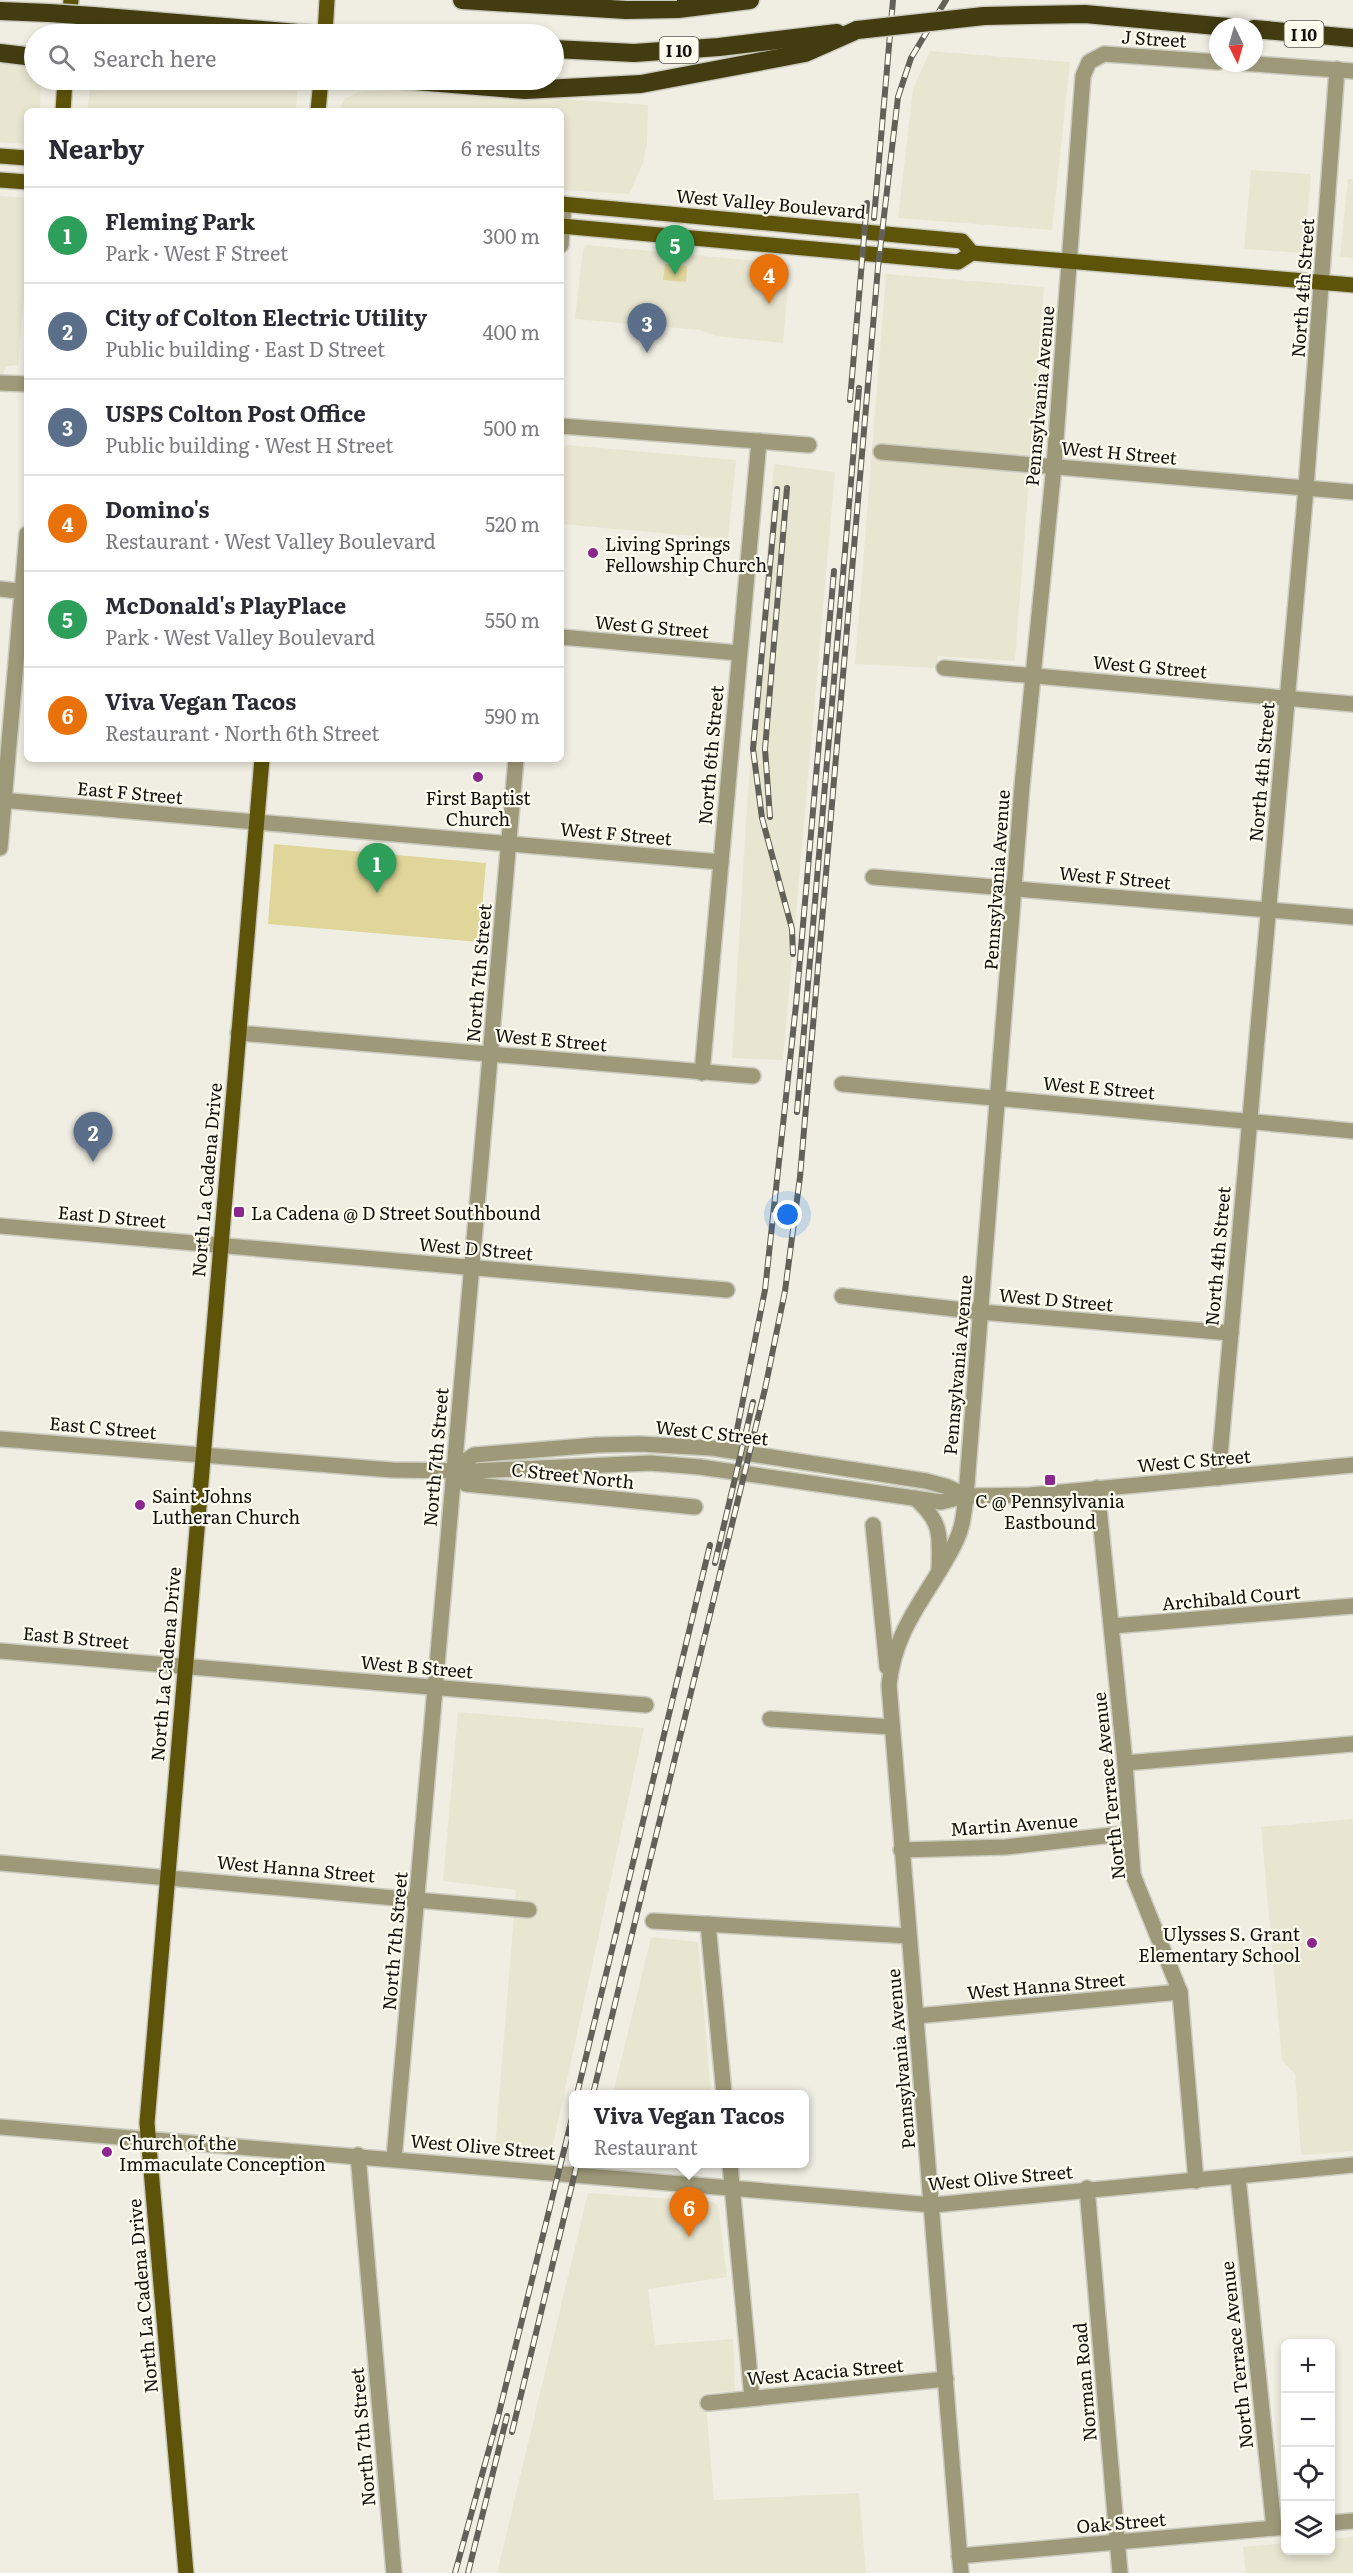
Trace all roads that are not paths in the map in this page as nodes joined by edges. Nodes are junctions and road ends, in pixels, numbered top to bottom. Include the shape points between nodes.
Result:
1 (72, 0) edge
2 (327, 0) edge
3 (462, 0) edge
4 (575, 0) edge
5 (750, 0) edge
6 (626, 10) junction
7 (0, 11) edge
8 (69, 24) edge
9 (187, 24) edge
10 (326, 24) edge
11 (1209, 25) edge
12 (1263, 30) edge
13 (1353, 38) edge
14 (804, 45) junction
15 (564, 50) edge
16 (0, 53) edge
17 (24, 56) edge
18 (1209, 61) edge
19 (1089, 62) joint
20 (1263, 65) edge
21 (1345, 70) edge
22 (564, 89) edge
23 (64, 90) edge
24 (320, 90) edge
25 (63, 108) edge
26 (318, 108) edge
27 (0, 156) edge
28 (24, 158) edge
29 (0, 180) edge
30 (24, 182) edge
31 (564, 204) edge
32 (785, 224) junction
33 (564, 226) edge
34 (721, 241) junction
35 (972, 253) junction
36 (1069, 261) junction
37 (1323, 283) junction
38 (1353, 285) edge
39 (0, 383) edge
40 (24, 384) edge
41 (564, 426) edge
42 (759, 441) junction
43 (809, 445) dead end
44 (881, 452) dead end
45 (1054, 466) junction
46 (1306, 488) junction
47 (1353, 492) edge
48 (0, 589) edge
49 (24, 591) edge
50 (24, 600) edge
51 (564, 637) edge
52 (739, 653) junction
53 (944, 668) dead end
54 (1032, 675) junction
55 (1287, 698) junction
56 (1353, 704) edge
57 (262, 762) edge
58 (516, 762) edge
59 (2, 800) edge
60 (256, 823) junction
61 (508, 843) junction
62 (0, 848) edge
63 (721, 862) junction
64 (873, 877) dead end
65 (1015, 889) junction
66 (1269, 909) junction
67 (1353, 916) edge
68 (238, 1033) junction
69 (490, 1053) junction
70 (702, 1073) junction
71 (753, 1076) dead end
72 (842, 1084) dead end
73 (999, 1097) junction
74 (1250, 1120) junction
75 (1353, 1131) edge
76 (0, 1226) edge
77 (220, 1245) junction
78 (471, 1267) junction
79 (727, 1290) dead end
80 (842, 1296) dead end
81 (981, 1312) junction
82 (1231, 1333) junction
83 (0, 1439) edge
84 (202, 1455) junction
85 (1353, 1465) edge
86 (454, 1469) junction
87 (1218, 1478) junction
88 (1097, 1488) junction
89 (966, 1497) junction
90 (915, 1498) junction
91 (696, 1507) dead end
92 (873, 1525) dead end
93 (939, 1569) junction
94 (1353, 1606) edge
95 (1112, 1626) junction
96 (0, 1651) edge
97 (184, 1666) junction
98 (888, 1685) junction
99 (435, 1687) junction
100 (646, 1705) dead end
101 (770, 1719) dead end
102 (892, 1727) junction
103 (1353, 1744) edge
104 (1125, 1763) junction
105 (1130, 1833) junction
106 (901, 1850) junction
107 (0, 1863) edge
108 (166, 1876) junction
109 (417, 1899) junction
110 (529, 1910) dead end
111 (653, 1921) dead end
112 (708, 1924) junction
113 (909, 1936) junction
114 (1180, 1992) junction
115 (916, 2016) junction
116 (724, 2090) edge
117 (0, 2127) edge
118 (148, 2138) junction
119 (358, 2155) junction
120 (394, 2159) junction
121 (1353, 2165) edge
122 (730, 2168) edge
123 (1238, 2177) junction
124 (1196, 2181) junction
125 (732, 2187) junction
126 (1087, 2188) junction
127 (933, 2205) junction
128 (946, 2379) junction
129 (752, 2398) junction
130 (708, 2403) dead end
131 (1353, 2521) edge
132 (1335, 2523) edge
133 (1280, 2527) edge
134 (1117, 2542) junction
135 (959, 2556) junction
136 (186, 2573) edge
137 (394, 2573) edge
138 (961, 2573) edge
139 (1120, 2573) edge

1 - 8 main road
2 - 10 main road
3 - 6 highway
4 - 6 highway
5 - 6 highway via 678,9
7 - 9 highway, bridge
11 - 14 highway, I 10, bridge via 1085,15 984,16 857,30
12 - 13 highway, I 10
14 - 15 highway, I 10 via 634,53
14 - 22 highway via 691,77
16 - 17 highway
18 - 19 street, J Street via 1104,54
19 - 36 street, Pennsylvania Avenue via 1083,76
20 - 21 street
21 - 37 street, North 4th Street
23 - 25 main road
24 - 26 main road
27 - 28 main road
29 - 30 main road
31 - 32 main road, West Valley Boulevard
32 - 34 main road via 784,233 776,238 737,236
32 - 35 main road, West Valley Boulevard via 962,241
33 - 34 main road, West Valley Boulevard
34 - 35 main road, West Valley Boulevard via 958,262
35 - 36 main road, West Valley Boulevard
36 - 37 main road, West Valley Boulevard
36 - 45 street, Pennsylvania Avenue
37 - 38 main road, West Valley Boulevard
37 - 46 street, North 4th Street
39 - 40 street
41 - 42 street
42 - 43 street
42 - 52 street, North 6th Street
44 - 45 street, West H Street
45 - 46 street, West H Street
45 - 54 street, Pennsylvania Avenue
46 - 47 street, West H Street
46 - 55 street, North 4th Street
48 - 49 street
50 - 59 street
51 - 52 street, West G Street
52 - 63 street, North 6th Street
53 - 54 street, West G Street
54 - 55 street, West G Street
54 - 65 street, Pennsylvania Avenue
55 - 56 street, West G Street
55 - 66 street, North 4th Street
57 - 60 main road, North La Cadena Drive
58 - 61 street, North 7th Street
59 - 60 street, East F Street
59 - 62 street
60 - 61 street, West F Street
60 - 68 main road, North La Cadena Drive
61 - 63 street, West F Street
61 - 69 street, North 7th Street
63 - 70 street, North 6th Street
64 - 65 street, West F Street
65 - 66 street, West F Street
65 - 73 street, Pennsylvania Avenue
66 - 67 street, West F Street
66 - 74 street, North 4th Street
68 - 69 street, West E Street
68 - 77 main road, North La Cadena Drive
69 - 70 street, West E Street
69 - 78 street, North 7th Street
70 - 71 street, West E Street
72 - 73 street, West E Street
73 - 74 street, West E Street
73 - 81 street, Pennsylvania Avenue
74 - 75 street, West E Street
74 - 82 street, North 4th Street
76 - 77 street, East D Street
77 - 78 street, West D Street
77 - 84 main road, North La Cadena Drive
78 - 79 street, West D Street
78 - 86 street, North 7th Street
80 - 81 street, West D Street
81 - 82 street, West D Street
81 - 89 street, Pennsylvania Avenue
82 - 87 street, North 4th Street
83 - 84 street, East C Street
84 - 86 street, West C Street via 368,1469
84 - 97 main road, North La Cadena Drive
85 - 87 street, West C Street
86 - 89 street, West C Street via 474,1455 492,1453 597,1445 712,1448 926,1481
86 - 90 street, West C Street via 650,1463
86 - 91 street, C Street North via 466,1484
86 - 99 street, North 7th Street
87 - 88 street, West C Street
88 - 89 street, West C Street
88 - 95 street, North Terrace Avenue
89 - 90 street, West C Street via 942,1502
89 - 93 street, Pennsylvania Avenue via 956,1540
90 - 93 street via 932,1513 939,1529
92 - 98 street, Pennsylvania Avenue
93 - 98 street, Pennsylvania Avenue via 895,1650
94 - 95 street, Archibald Court
95 - 104 street, North Terrace Avenue
96 - 97 street, East B Street
97 - 99 street, West B Street
97 - 108 main road, North La Cadena Drive
98 - 102 street, Pennsylvania Avenue
99 - 100 street, West B Street
99 - 109 street, North 7th Street
101 - 102 street
102 - 106 street, Pennsylvania Avenue
103 - 104 street
104 - 105 street, North Terrace Avenue
105 - 106 street, Martin Avenue via 1006,1848
105 - 114 street, North Terrace Avenue via 1133,1875
106 - 113 street, Pennsylvania Avenue
107 - 108 street, West Hanna Street
108 - 109 street, West Hanna Street
108 - 118 main road, North La Cadena Drive
109 - 110 street, West Hanna Street
109 - 120 street, North 7th Street
111 - 112 street
112 - 113 street
112 - 116 street
113 - 115 street, Pennsylvania Avenue
114 - 115 street, West Hanna Street
114 - 124 street, North Terrace Avenue
115 - 127 street, Pennsylvania Avenue
117 - 118 street, West Olive Street
118 - 119 street, West Olive Street
118 - 136 main road, North La Cadena Drive
119 - 120 street, West Olive Street
119 - 137 street, North 7th Street
120 - 125 street, West Olive Street
121 - 123 street, West Olive Street
122 - 125 street
123 - 124 street, West Olive Street
123 - 133 street, North Terrace Avenue
124 - 126 street, West Olive Street
125 - 127 street, West Olive Street
125 - 129 street
126 - 127 street, West Olive Street
126 - 134 street, Norman Road
127 - 128 street, Pennsylvania Avenue
128 - 129 street, West Acacia Street
128 - 135 street, Pennsylvania Avenue
129 - 130 street, West Acacia Street
131 - 132 street
133 - 134 street, Oak Street
134 - 135 street, Oak Street
134 - 139 street, Norman Road
135 - 138 street, Pennsylvania Avenue

